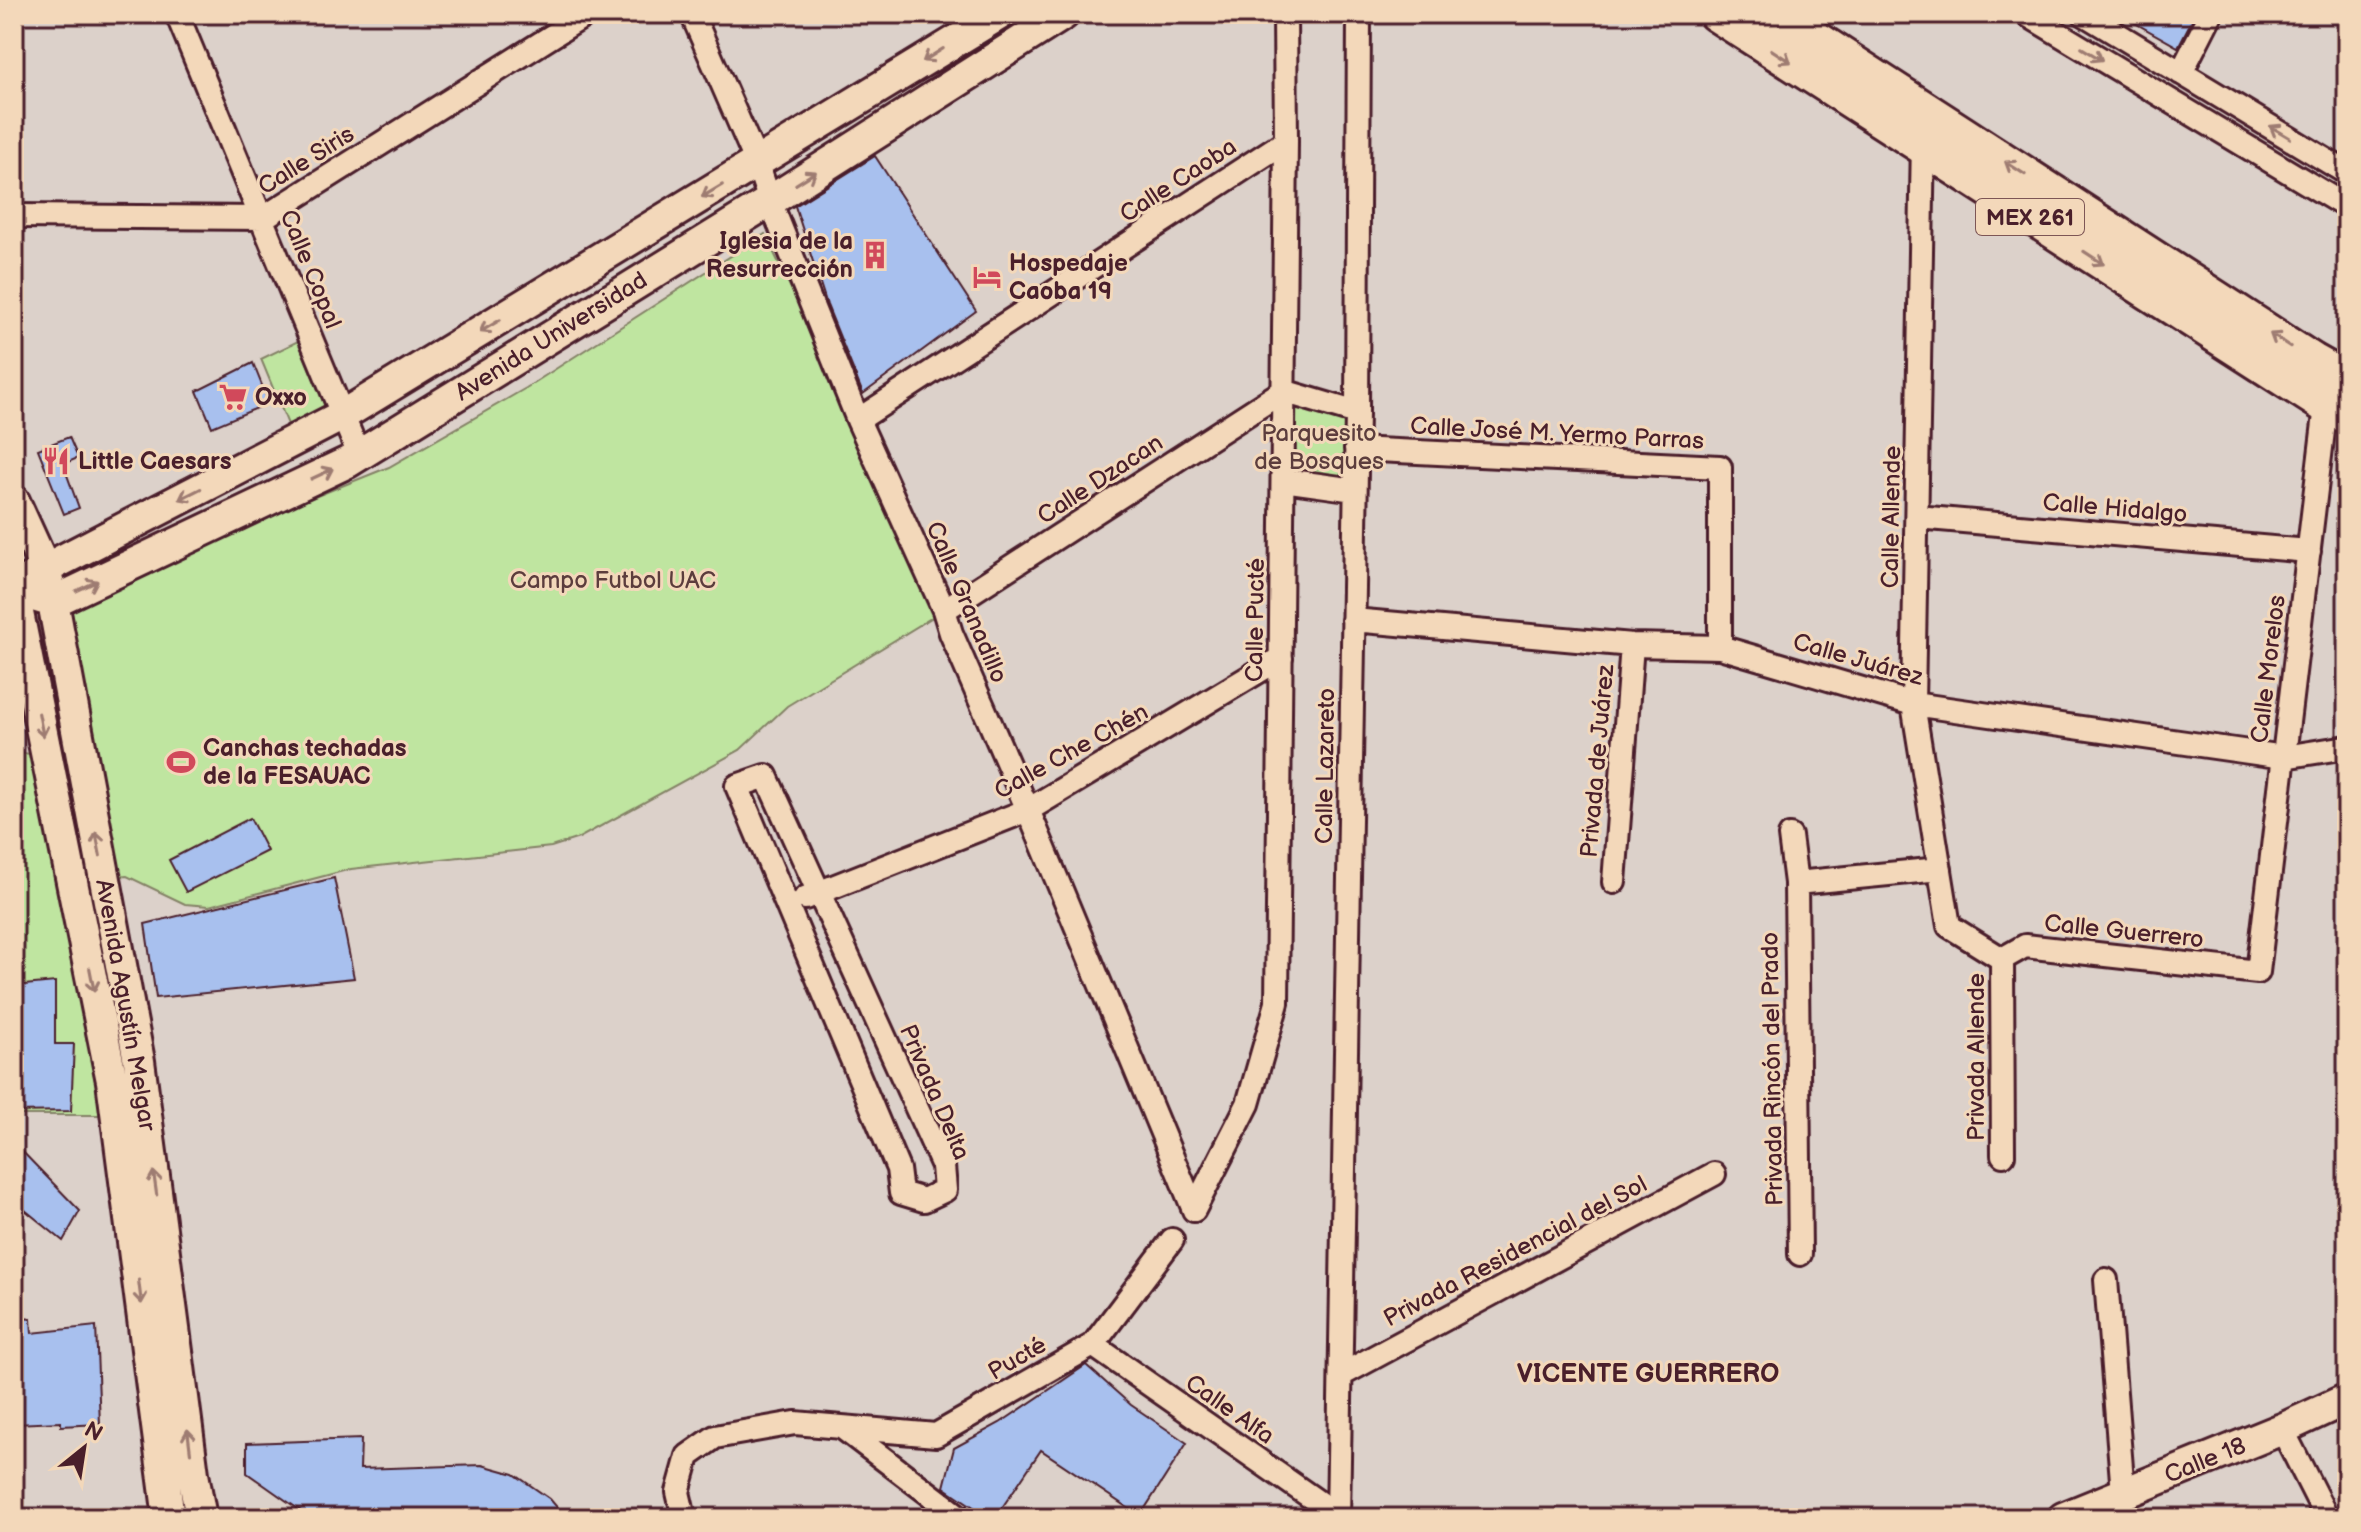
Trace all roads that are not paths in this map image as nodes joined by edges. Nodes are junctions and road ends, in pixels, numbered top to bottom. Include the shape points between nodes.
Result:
1 (587, 14) edge
2 (692, 14) edge
3 (1000, 14) edge
4 (1064, 14) edge
5 (1285, 14) edge
6 (1359, 14) edge
7 (1716, 14) edge
8 (1778, 14) edge
9 (2026, 14) edge
10 (2084, 14) edge
11 (2211, 14) edge
12 (182, 16) edge
13 (2181, 73) junction
14 (1920, 106) junction
15 (1286, 141) junction
16 (1923, 149) junction
17 (757, 163) junction
18 (2347, 173) edge
19 (770, 201) junction
20 (2347, 207) edge
21 (14, 216) edge
22 (263, 218) junction
23 (1283, 391) junction
24 (2339, 394) edge
25 (1357, 413) junction
26 (343, 415) junction
27 (858, 420) junction
28 (1356, 449) junction
29 (359, 455) junction
30 (1283, 480) junction
31 (1355, 490) junction
32 (14, 501) edge
33 (1917, 517) junction
34 (2309, 551) junction
35 (45, 569) junction
36 (14, 591) edge
37 (53, 602) junction
38 (944, 610) junction
39 (1353, 620) junction
40 (1632, 645) junction
41 (1720, 647) junction
42 (1281, 658) junction
43 (1913, 704) junction
44 (2347, 747) edge
45 (2284, 757) junction
46 (1028, 810) junction
47 (1790, 836) dead end
48 (1940, 869) junction
49 (1614, 882) dead end
50 (1796, 883) junction
51 (818, 892) junction
52 (787, 905) junction
53 (2002, 959) junction
54 (2258, 972) joint
55 (877, 1022) junction
56 (844, 1040) junction
57 (894, 1058) junction
58 (863, 1085) junction
59 (2003, 1155) dead end
60 (1714, 1174) dead end
61 (1194, 1210) joint
62 (1172, 1240) dead end
63 (1800, 1254) dead end
64 (2106, 1280) dead end
65 (1093, 1345) junction
66 (1341, 1375) junction
67 (2347, 1399) edge
68 (842, 1427) junction
69 (2282, 1429) junction
70 (2123, 1493) junction
71 (1338, 1517) edge
72 (169, 1518) edge
73 (201, 1518) edge
74 (684, 1518) edge
75 (961, 1518) edge
76 (2063, 1518) edge
77 (2327, 1518) edge

1 - 22 street, Calle Siris
2 - 17 street, Calle Granadillo
3 -> 17 street, Avenida Universidad
19 -> 4 street, Avenida Universidad
5 - 15 street, Calle Pucté
6 - 25 street, Calle Lazareto
7 -> 16 main road, MEX 261
8 - 14 main road, MEX 261
9 -> 20 street
10 - 13 street
11 - 13 street
12 - 22 street, Calle Copal
18 -> 13 street
14 - 16 street, Calle Allende
24 -> 14 main road, MEX 261 via 2313,361
15 - 23 street, Calle Pucté
15 - 27 street, Calle Caoba
16 -> 24 main road, MEX 261
16 - 33 street, Calle Allende
17 - 19 street, Calle Granadillo
17 -> 26 street, Avenida Universidad
19 - 27 street, Calle Granadillo
19 - 29 street, Avenida Universidad
21 - 22 street, Calle Siris
22 - 26 street, Calle Copal
23 - 25 street
23 - 30 street, Calle Pucté
23 - 38 street, Calle Dzacan
24 - 34 street, Calle Morelos
25 - 28 street, Calle Lazareto
26 - 29 street, Calle Copal
26 -> 35 street, Avenida Universidad
27 - 38 street, Calle Granadillo
28 - 31 street, Calle Lazareto
28 - 41 street, Calle José M. Yermo Parras via 1720,467
37 -> 29 street, Avenida Universidad
30 - 31 street
30 - 42 street, Calle Pucté
31 - 39 street, Calle Lazareto
32 - 35 street, Avenida Agustín Melgar
33 - 34 street, Calle Hidalgo
33 - 43 street, Calle Allende
34 - 45 street, Calle Morelos
35 - 36 street, Avenida Universidad
35 - 37 street, Avenida Agustín Melgar
36 - 37 street
36 -> 72 street, Avenida Agustín Melgar via 112,1081
73 -> 37 street, Avenida Agustín Melgar via 139,1061
38 - 46 street, Calle Granadillo
39 - 40 street, Calle Juárez
39 - 66 street, Calle Lazareto
40 - 41 street, Calle Juárez
40 - 49 street, Privada de Juárez
41 - 43 street, Calle Juárez
42 - 46 street, Calle Che Chén
42 - 61 street, Calle Pucté via 1277,1003 1248,1104
43 - 45 street, Calle Juárez
43 - 48 street, Calle Allende
44 - 45 street, Calle Juárez
45 - 54 street, Calle Morelos
46 - 51 street, Calle Che Chén
46 - 61 street, Calle Granadillo
47 - 50 street, Privada Rincón del Prado
48 - 50 street
48 - 53 street, Calle Allende via 1949,926
50 - 63 street, Privada Rincón del Prado
51 - 52 street, Calle Che Chén
51 - 52 street, Privada Delta via 766,776 737,786
51 - 55 street, Privada Delta
52 - 56 street, Privada Delta
53 - 54 street, Calle Guerrero via 2025,946
53 - 59 street, Privada Allende
55 - 56 street
55 - 57 street, Privada Delta
56 - 58 street, Privada Delta
57 - 58 street
57 - 58 street, Privada Delta via 943,1166 945,1190 924,1200 901,1193 898,1169
60 - 66 street, Privada Residencial del Sol
62 - 65 street, Pucté
64 - 70 street
65 - 68 street, Pucté via 936,1435
65 - 71 street, Calle Alfa
66 - 71 street, Calle Lazareto
67 - 69 street, Calle 18
68 - 74 street, Pucté via 795,1423 715,1437 688,1456 678,1492
68 - 75 street
69 - 70 street, Calle 18
69 - 77 street
70 - 76 street, Calle 18

